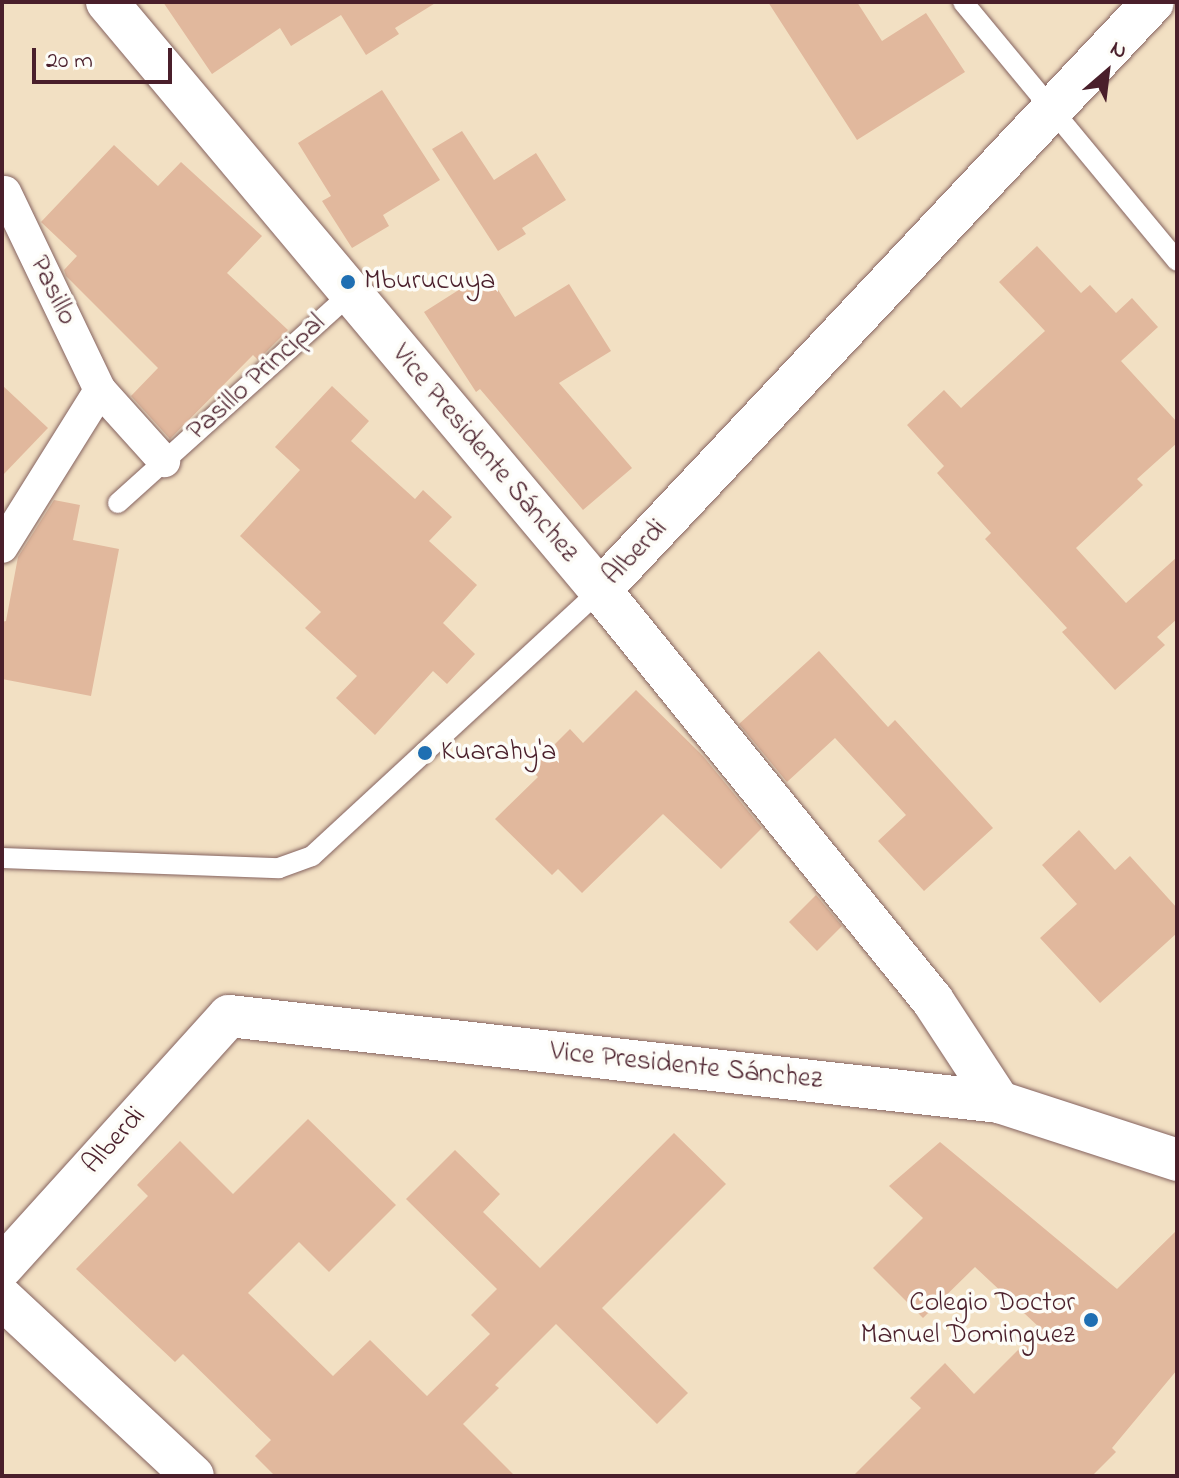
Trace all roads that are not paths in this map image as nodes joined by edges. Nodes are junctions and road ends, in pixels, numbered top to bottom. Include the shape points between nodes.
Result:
1 (107, 2) edge
2 (963, 2) edge
3 (1153, 2) edge
4 (1054, 111) junction
5 (5, 192) dead end
6 (1177, 261) edge
7 (350, 294) junction
8 (100, 390) junction
9 (164, 461) junction
10 (118, 503) dead end
11 (2, 547) edge
12 (600, 590) junction
13 (2, 858) edge
14 (229, 1016) joint
15 (999, 1102) junction
16 (1177, 1160) edge
17 (2, 1267) edge
18 (2, 1298) edge
19 (193, 1476) edge

1 - 7 street, Vice Presidente Sánchez
2 - 4 lane
3 - 4 street, Alberdi
4 - 6 lane
4 - 12 street, Alberdi
5 - 8 street, Pasillo
7 - 9 lane, Pasillo Principal
7 - 12 street, Vice Presidente Sánchez
8 - 9 street, Pasillo Principal
8 - 11 street
9 - 10 lane, Pasillo Principal
12 - 13 lane, Alberdi via 312,856 279,868
12 - 15 street, Vice Presidente Sánchez via 933,1001
14 - 15 street, Vice Presidente Sánchez
14 - 17 street, Alberdi
15 - 16 street, Vice Presidente Sánchez
18 - 19 street

